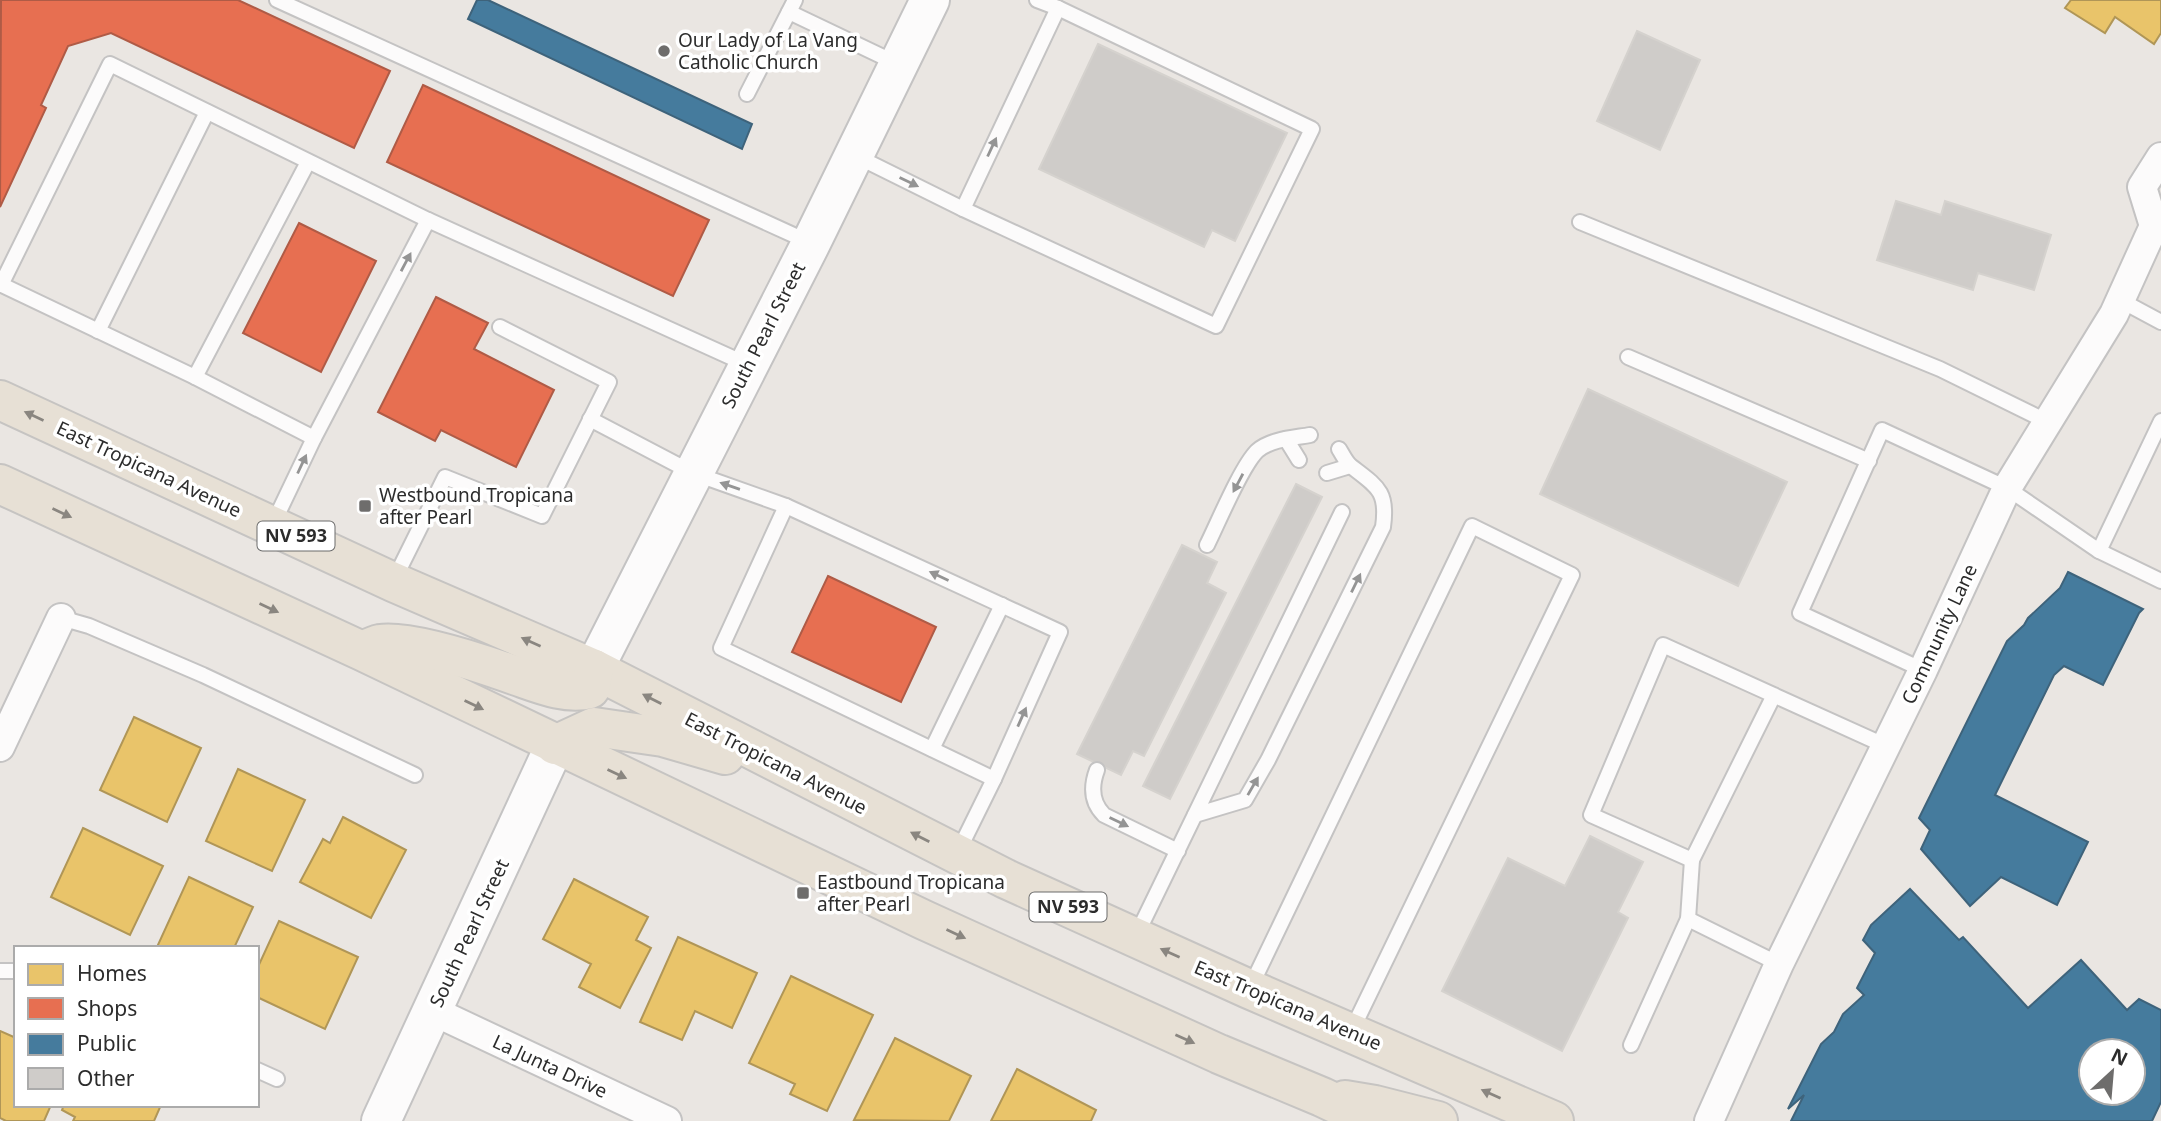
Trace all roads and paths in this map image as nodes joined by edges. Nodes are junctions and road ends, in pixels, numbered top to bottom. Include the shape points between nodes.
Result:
1 (277, 0) edge
2 (930, 0) edge
3 (1037, 0) edge
4 (792, 6) edge
5 (1058, 8) junction
6 (899, 64) junction
7 (747, 94) dead end
8 (207, 112) junction
9 (854, 155) junction
10 (2161, 157) edge
11 (308, 162) junction
12 (963, 209) junction
13 (428, 220) junction
14 (1580, 222) dead end
15 (811, 243) junction
16 (0, 285) edge
17 (2120, 300) junction
18 (2161, 322) edge
19 (500, 327) dead end
20 (98, 331) junction
21 (1628, 357) dead end
22 (747, 364) junction
23 (195, 377) junction
24 (0, 400) edge
25 (590, 419) junction
26 (2161, 421) edge
27 (2048, 422) junction
28 (1310, 435) dead end
29 (314, 438) junction
30 (1286, 439) junction
31 (1339, 449) dead end
32 (1299, 460) dead end
33 (1868, 461) junction
34 (1350, 466) junction
35 (693, 473) junction
36 (1327, 473) dead end
37 (0, 484) edge
38 (2007, 488) junction
39 (786, 506) junction
40 (1342, 512) dead end
41 (272, 525) junction
42 (1207, 545) dead end
43 (2099, 551) junction
44 (2161, 581) edge
45 (393, 582) junction
46 (1002, 605) junction
47 (61, 618) joint
48 (362, 651) junction
49 (594, 669) junction
50 (1923, 670) junction
51 (1774, 695) junction
52 (555, 745) junction
53 (1886, 746) junction
54 (0, 747) edge
55 (932, 749) junction
56 (1097, 770) dead end
57 (415, 775) dead end
58 (808, 779) junction
59 (994, 779) junction
60 (1195, 815) junction
61 (1178, 851) junction
62 (956, 856) junction
63 (1692, 860) junction
64 (1688, 919) junction
65 (1135, 937) junction
66 (1779, 964) junction
67 (1249, 989) junction
68 (433, 1011) junction
69 (1351, 1032) junction
70 (1631, 1045) dead end
71 (259, 1071) edge
72 (277, 1079) dead end
73 (1322, 1097) junction
74 (381, 1121) edge
75 (667, 1121) edge
76 (1372, 1121) edge
77 (1438, 1121) edge
78 (1554, 1121) edge
79 (1709, 1121) edge

1 - 15 lane
2 - 6 street, South Pearl Street
3 - 5 lane
4 - 6 lane
4 - 7 lane
12 -> 5 lane
5 - 12 lane via 1312,129 1216,326
6 - 9 street, South Pearl Street
8 - 11 lane
8 - 16 lane via 110,64
8 - 20 lane
9 -> 12 lane
9 - 15 street, South Pearl Street
10 - 17 street, Community Lane via 2142,187 2154,226
11 - 13 lane
11 - 23 lane
13 - 22 lane
29 -> 13 lane
14 - 27 lane via 1940,369
15 - 22 street, South Pearl Street
16 - 20 lane
17 - 18 lane
17 - 27 street, Community Lane
19 - 25 lane via 609,382
20 - 23 lane
21 - 33 lane
22 - 35 street, South Pearl Street
23 - 29 lane
41 -> 24 main road, East Tropicana Avenue / NV 593
25 - 35 lane
25 - 45 lane via 542,516 445,477
26 - 43 lane
27 - 38 street, Community Lane
28 - 30 lane
41 -> 29 lane
30 - 32 lane
30 -> 42 lane via 1257,452
31 - 34 lane
33 - 38 lane via 1882,430
33 - 50 lane via 1800,612
34 - 36 lane
60 -> 34 lane via 1245,800 1383,527 1386,507 1382,497 1364,474
39 -> 35 lane
35 - 49 street, South Pearl Street
37 -> 48 main road
38 - 43 lane
38 - 50 street, Community Lane
46 -> 39 lane
39 - 55 lane via 722,648
40 - 60 lane
41 - 45 main road, East Tropicana Avenue / NV 593
43 - 44 lane
49 -> 45 main road, East Tropicana Avenue / NV 593
46 - 55 lane
59 -> 46 lane via 1060,632
47 - 54 street
47 - 57 lane via 203,675
48 - 49 main road via 380,644 418,647 578,692 590,689
48 -> 52 main road
58 -> 49 main road, East Tropicana Avenue / NV 593
50 - 53 street, Community Lane
51 - 53 lane
51 - 63 lane
51 - 63 lane via 1664,645 1591,815
52 - 58 main road via 594,727 625,730
52 - 68 street, South Pearl Street
52 -> 73 main road via 962,937
53 - 66 street, Community Lane
55 - 59 lane
56 -> 61 lane via 1092,784 1104,815
62 -> 58 main road, East Tropicana Avenue / NV 593
59 - 62 lane
60 - 61 lane
61 - 65 lane
62 - 65 main road, East Tropicana Avenue / NV 593
63 - 64 lane
64 - 66 lane
64 - 70 lane
67 -> 65 main road, East Tropicana Avenue / NV 593
66 - 79 street, Community Lane
67 - 69 main road, East Tropicana Avenue / NV 593
67 - 69 lane via 1472,526 1572,575
68 - 74 street, South Pearl Street
68 - 75 street, La Junta Drive
78 -> 69 main road, East Tropicana Avenue / NV 593
71 - 72 lane
73 - 76 main road
73 - 77 main road

